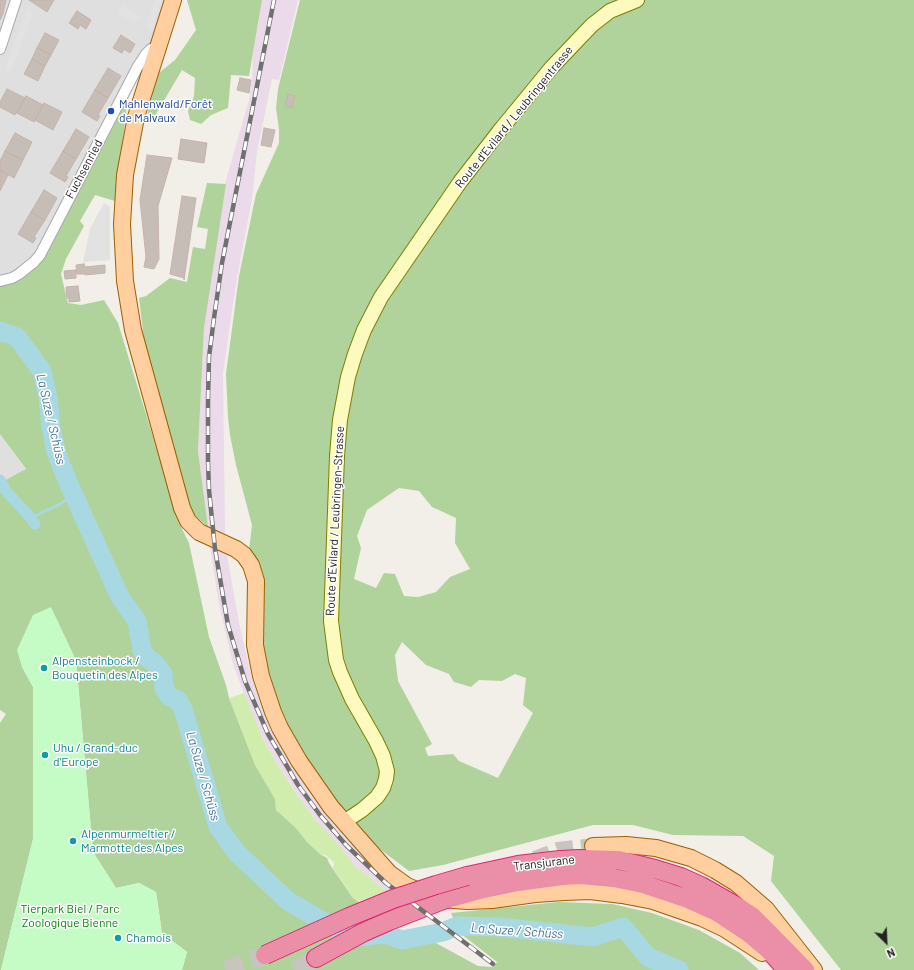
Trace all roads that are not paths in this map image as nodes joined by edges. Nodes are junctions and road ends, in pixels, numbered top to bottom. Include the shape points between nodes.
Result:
1 (16, 0) edge
2 (173, 0) edge
3 (637, 0) edge
4 (158, 47) junction
5 (0, 49) edge
6 (437, 214) joint
7 (0, 281) edge
8 (344, 822) junction
9 (593, 846) tunnel mouth
10 (377, 858) junction
11 (417, 880) dead end
12 (264, 956) tunnel mouth
13 (317, 957) tunnel mouth
14 (783, 970) edge
15 (787, 970) edge
16 (805, 970) edge
17 (814, 970) edge

1 - 5 street
2 - 4 main road
3 - 6 street, Route d'Evilard / Leubringentrasse via 610,11 592,25 557,62 469,170
4 - 7 street, Fuchsenried via 146,54 137,68 40,255 19,274
4 - 8 main road via 136,117 125,175 122,224 125,281 133,330 185,516 199,532 236,549 251,564 256,582 256,645 266,694 289,745 320,792
6 - 8 street, Route d'Evilard / Leubringen-Strasse via 381,297 364,330 348,376 340,420 330,600 332,640 344,684 376,741 387,771 383,788 377,797
8 - 10 main road
9 - 17 main road via 626,844 663,850 691,858 721,873 766,909
10 - 11 main road
10 - 14 main road via 389,873 406,886 435,897 458,901 564,892 622,895 653,901 725,930 748,943
12 - 16 highway, Transjurane, bridge via 349,917 418,890 467,876 540,862 579,859 629,862 666,872 701,886 753,917
13 - 15 highway, Transjurane via 364,932 443,900 518,882 581,875 643,884 717,912 750,934

